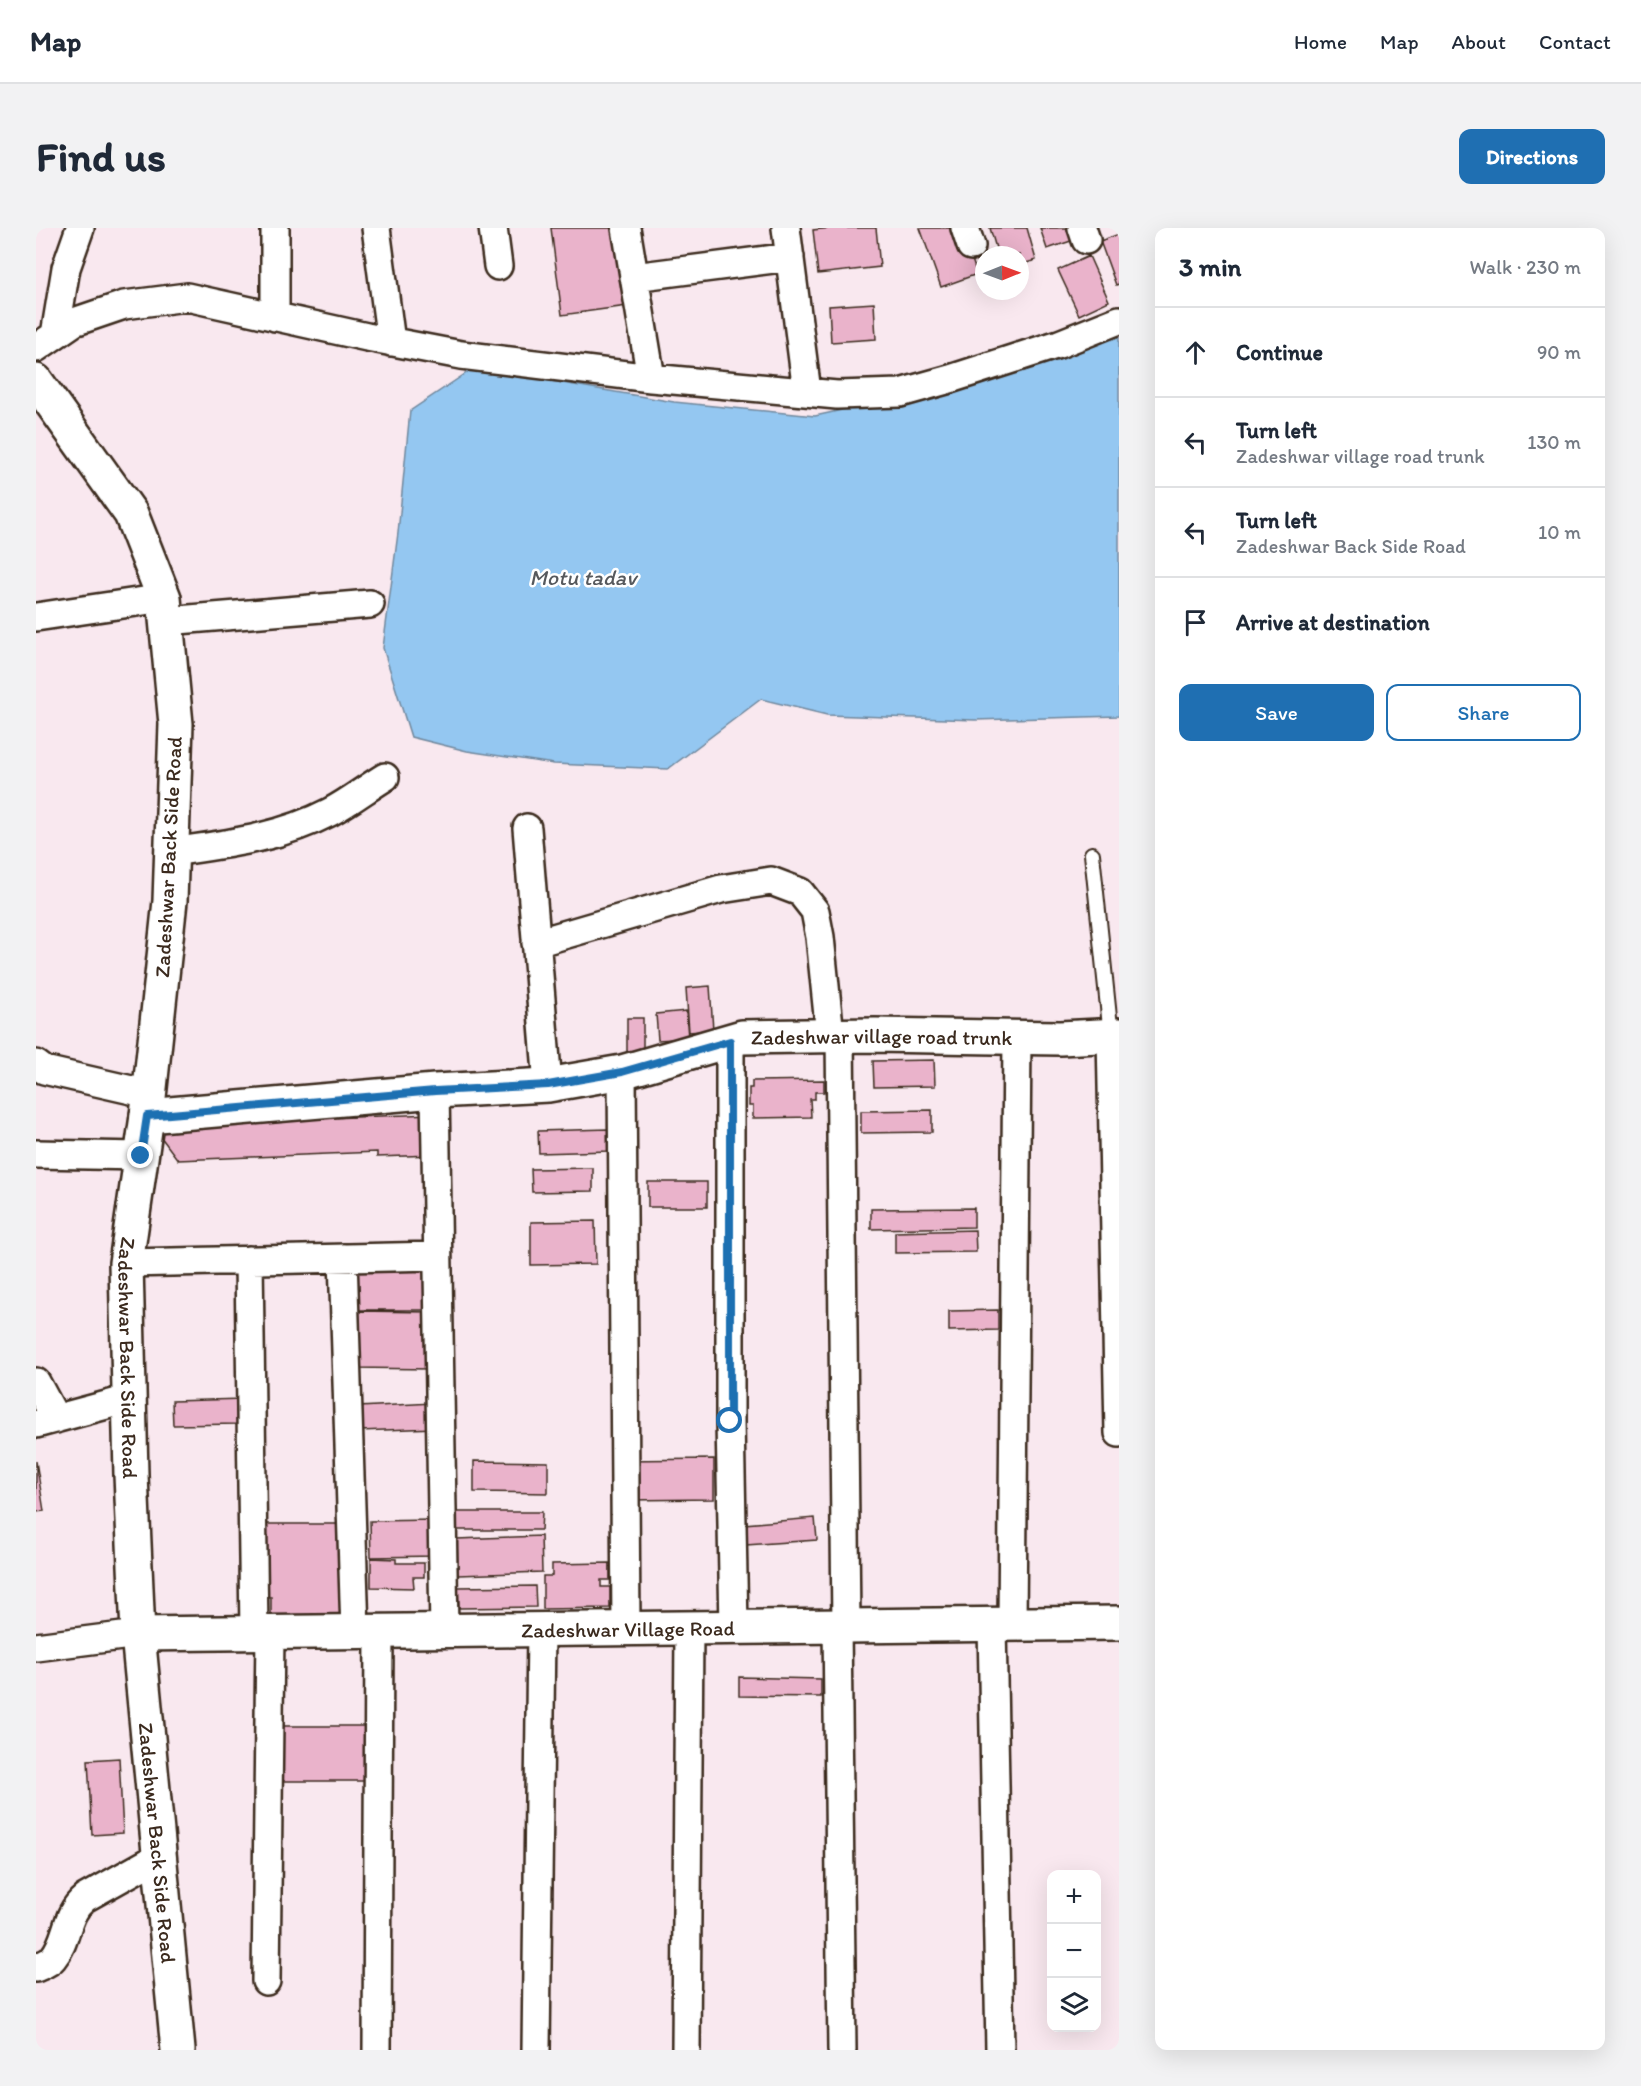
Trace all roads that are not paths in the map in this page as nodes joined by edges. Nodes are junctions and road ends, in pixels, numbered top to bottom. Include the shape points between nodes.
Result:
1 (80, 228) edge
2 (275, 228) edge
3 (376, 228) edge
4 (493, 228) edge
5 (626, 228) edge
6 (786, 228) edge
7 (790, 257) junction
8 (498, 266) dead end
9 (634, 277) junction
10 (275, 317) junction
11 (1119, 320) edge
12 (46, 341) edge
13 (391, 342) junction
14 (651, 378) junction
15 (36, 381) edge
16 (807, 392) junction
17 (370, 604) dead end
18 (165, 610) junction
19 (36, 617) edge
20 (385, 777) dead end
21 (527, 828) dead end
22 (172, 852) junction
23 (1092, 854) dead end
24 (536, 943) junction
25 (835, 1035) junction
26 (1115, 1035) edge
27 (1017, 1037) junction
28 (730, 1041) junction
29 (36, 1064) edge
30 (622, 1072) junction
31 (548, 1085) junction
32 (435, 1091) junction
33 (148, 1105) junction
34 (36, 1154) edge
35 (141, 1156) junction
36 (438, 1256) junction
37 (343, 1258) junction
38 (249, 1260) junction
39 (126, 1263) junction
40 (36, 1382) edge
41 (129, 1399) junction
42 (46, 1421) edge
43 (1119, 1433) edge
44 (1119, 1623) edge
45 (1002, 1625) junction
46 (841, 1626) junction
47 (626, 1628) junction
48 (689, 1628) junction
49 (734, 1628) junction
50 (541, 1629) junction
51 (367, 1631) junction
52 (444, 1631) junction
53 (262, 1633) junction
54 (138, 1634) junction
55 (36, 1647) edge
56 (160, 1856) junction
57 (36, 1968) edge
58 (266, 1981) dead end
59 (178, 2050) edge
60 (377, 2050) edge
61 (536, 2050) edge
62 (686, 2050) edge
63 (842, 2050) edge
64 (1000, 2050) edge

1 - 12 street
2 - 10 street
3 - 13 street
4 - 8 street
5 - 9 street
6 - 7 street
7 - 9 street
7 - 16 street
9 - 14 street
10 - 12 street via 186,297 124,305 74,322
10 - 13 street
11 - 16 street via 1059,344 900,393
13 - 14 street via 461,355
14 - 16 street
15 - 18 street, Zadeshwar Back Side Road via 131,514
17 - 18 street
18 - 19 street
18 - 22 street, Zadeshwar Back Side Road via 176,724
20 - 22 street via 330,812 291,829 249,841
21 - 24 street
22 - 33 street, Zadeshwar Back Side Road
23 - 26 lane
24 - 25 street via 721,889 771,881 800,892 815,911
24 - 31 street
25 - 27 street, Zadeshwar village road trunk
25 - 28 street, Zadeshwar village road trunk via 742,1037
25 - 46 street
26 - 27 street, Zadeshwar village road trunk
26 - 43 street
27 - 45 street
28 - 30 street, Zadeshwar village road trunk
28 - 49 street
29 - 33 street
30 - 31 street, Zadeshwar village road trunk
30 - 47 street
31 - 32 street, Zadeshwar village road trunk
32 - 33 street, Zadeshwar village road trunk
32 - 36 street
33 - 35 street, Zadeshwar Back Side Road
34 - 35 street
35 - 39 street, Zadeshwar Back Side Road
36 - 37 street
36 - 52 street
37 - 38 street
37 - 51 street
38 - 39 street
38 - 53 street
39 - 41 street, Zadeshwar Back Side Road
40 - 42 street
41 - 42 street
41 - 54 street, Zadeshwar Back Side Road
44 - 45 street, Zadeshwar Village Road
45 - 46 street, Zadeshwar Village Road
45 - 64 street
46 - 49 street, Zadeshwar Village Road
46 - 63 street
47 - 48 street, Zadeshwar Village Road
47 - 50 street, Zadeshwar Village Road
48 - 49 street, Zadeshwar Village Road
48 - 62 street
50 - 52 street, Zadeshwar Village Road
50 - 61 street
51 - 52 street, Zadeshwar Village Road
51 - 53 street, Zadeshwar Village Road
51 - 60 street
53 - 54 street, Zadeshwar Village Road
53 - 58 street
54 - 55 street
54 - 56 street, Zadeshwar Back Side Road
56 - 57 street via 77,1905 52,1960
56 - 59 street, Zadeshwar Back Side Road

